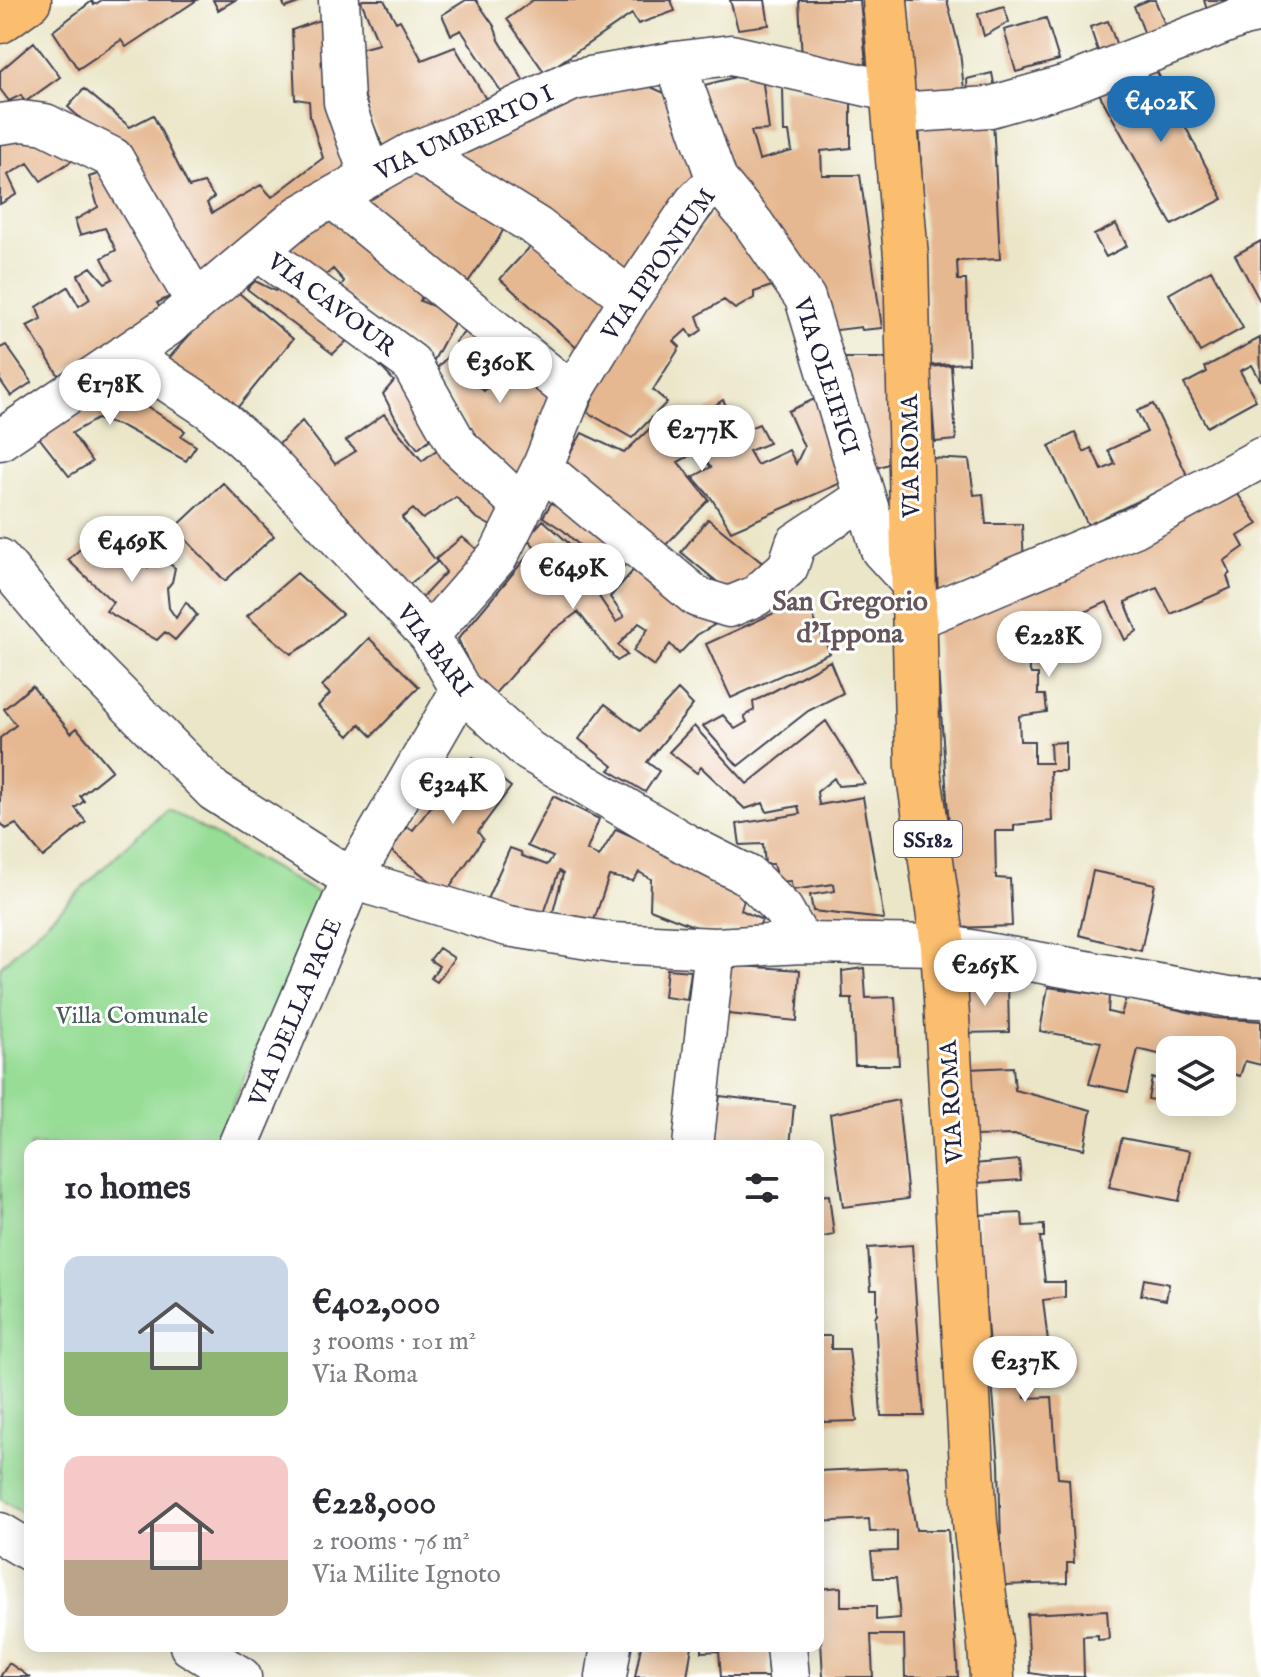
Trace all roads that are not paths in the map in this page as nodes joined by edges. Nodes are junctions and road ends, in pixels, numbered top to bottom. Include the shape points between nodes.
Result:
1 (29, 0) edge
2 (339, 0) edge
3 (885, 0) edge
4 (1261, 12) edge
5 (0, 21) edge
6 (675, 62) junction
7 (894, 103) junction
8 (0, 124) edge
9 (415, 151) junction
10 (370, 176) junction
11 (717, 180) junction
12 (333, 198) junction
13 (259, 251) junction
14 (630, 298) junction
15 (196, 302) junction
16 (126, 354) junction
17 (572, 393) junction
18 (0, 440) edge
19 (1261, 458) edge
20 (542, 468) junction
21 (865, 497) junction
22 (523, 507) junction
23 (0, 559) edge
24 (913, 602) junction
25 (429, 635) junction
26 (461, 690) junction
27 (352, 879) junction
28 (802, 943) junction
29 (943, 945) junction
30 (715, 948) junction
31 (1261, 998) edge
32 (241, 1140) edge
33 (694, 1140) edge
34 (0, 1533) edge
35 (24, 1547) edge
36 (200, 1652) edge
37 (610, 1652) edge
38 (787, 1652) edge
39 (241, 1677) edge
40 (606, 1677) edge
41 (789, 1677) edge
42 (992, 1677) edge

1 - 5 main road
2 - 10 street via 344,102
3 - 7 main road, VIA ROMA / SS182
4 - 7 street, VIA UMBERTO I via 1067,85 990,107
6 - 7 street, VIA UMBERTO I via 731,55
6 - 9 street, VIA UMBERTO I via 573,80
6 - 11 street
7 - 24 main road, VIA ROMA / SS182 via 906,257
8 - 15 street via 45,124 113,158
9 - 10 street, VIA UMBERTO I
9 - 14 street via 537,227
10 - 12 street, VIA UMBERTO I
11 - 14 street, VIA IPPONIUM via 694,203
11 - 21 street, VIA OLEIFICI via 805,298
12 - 13 street, VIA UMBERTO I via 299,216
12 - 17 street
13 - 15 street, VIA UMBERTO I
13 - 22 street, VIA CAVOUR via 411,363 458,446
14 - 17 street, VIA IPPONIUM
15 - 16 street, VIA UMBERTO I
16 - 18 street, VIA UMBERTO I
16 - 25 street, VIA BARI via 211,410 261,455
17 - 20 street, VIA IPPONIUM
19 - 24 street via 1135,527
20 - 21 street via 697,597 729,607 756,596 788,567 796,543
20 - 22 street, VIA IPPONIUM
21 - 24 street, VIA OLEIFICI via 881,550
22 - 25 street, VIA IPPONIUM via 498,556
23 - 27 street via 80,655 214,791
24 - 29 main road, VIA ROMA / SS182 via 918,769
25 - 26 street, VIA BARI
26 - 27 street, VIA DELLA PACE
26 - 28 street, VIA BARI via 529,751 749,876 783,910
27 - 30 street via 508,926 613,943
27 - 32 street, VIA DELLA PACE
28 - 29 street
28 - 30 street
29 - 31 street via 1229,997
29 - 42 main road, VIA ROMA / SS182 via 975,1522
30 - 33 street
34 - 35 street
36 - 39 street
37 - 40 street
38 - 41 street

